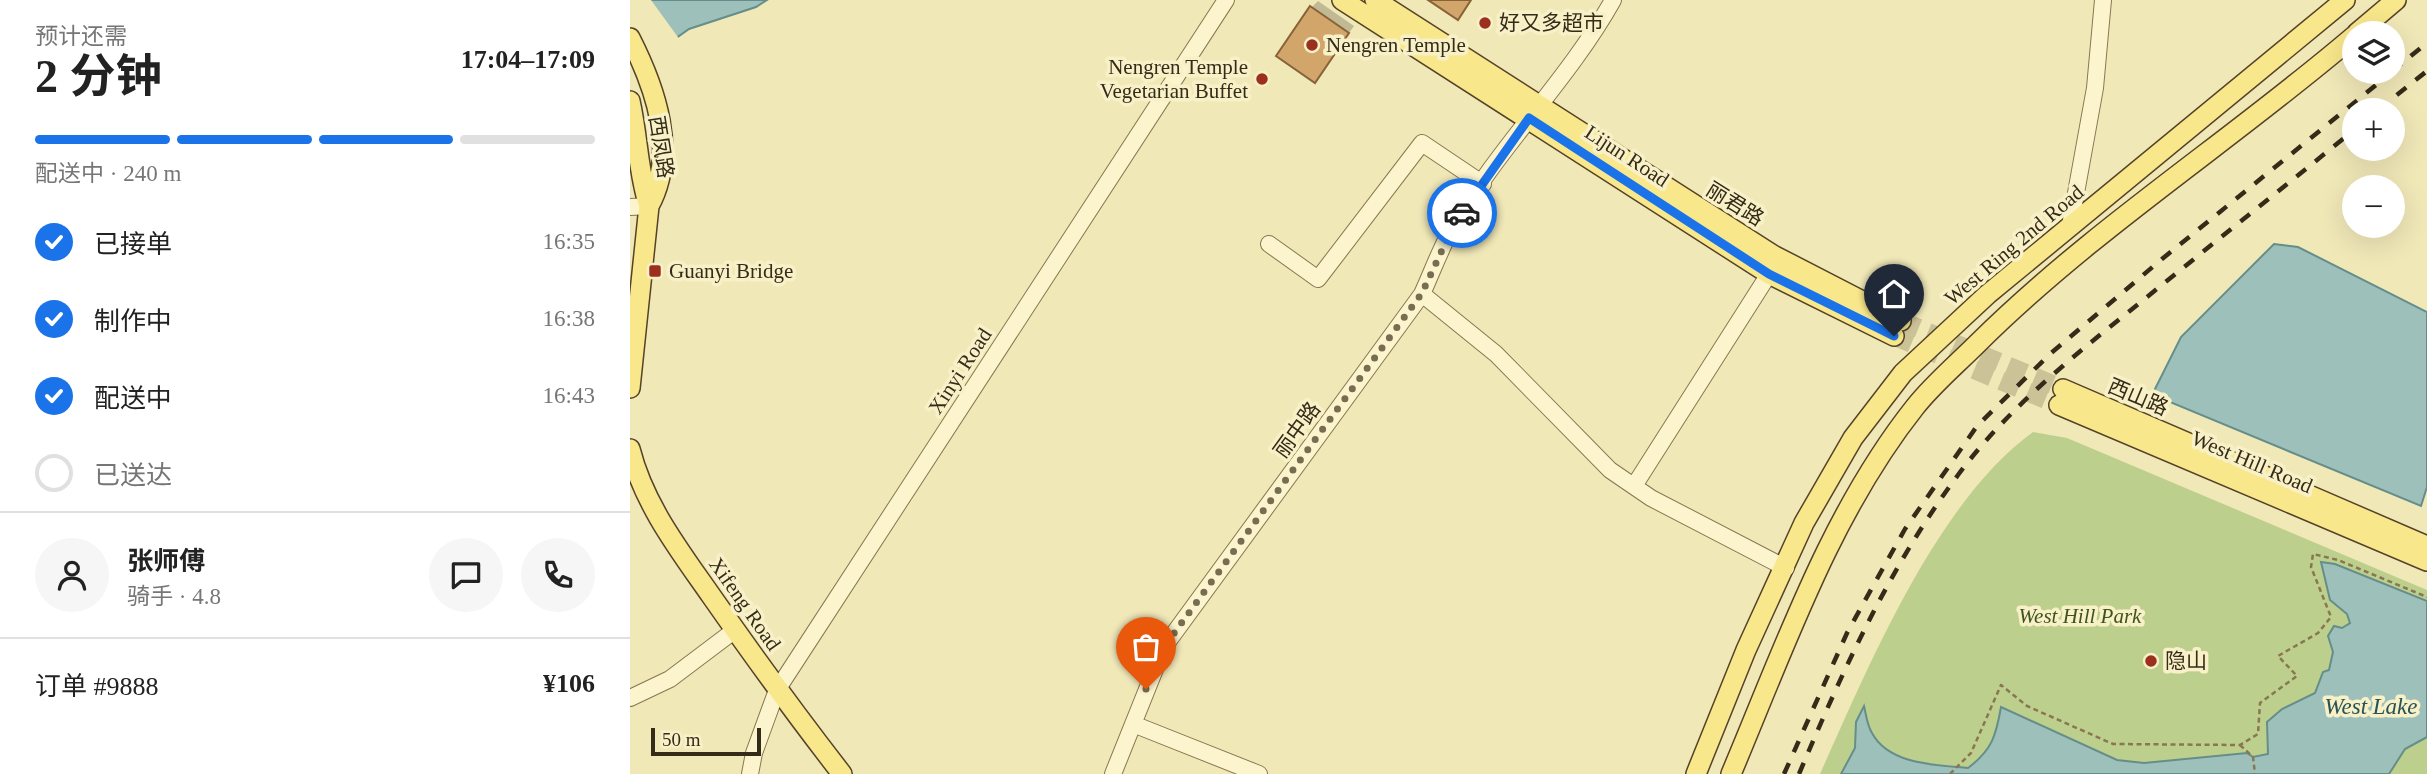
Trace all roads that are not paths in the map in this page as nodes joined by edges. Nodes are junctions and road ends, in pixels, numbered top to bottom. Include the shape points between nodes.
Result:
1 (1226, 0) edge
2 (1342, 0) edge
3 (1375, 0) edge
4 (1613, 0) edge
5 (2103, 0) edge
6 (2345, 0) edge
7 (2396, 0) edge
8 (2371, 21) edge
9 (630, 38) edge
10 (2342, 46) edge
11 (630, 101) edge
12 (1535, 111) junction
13 (1483, 184) junction
14 (640, 207) edge
15 (2070, 226) junction
16 (1269, 244) dead end
17 (1769, 274) junction
18 (1422, 293) junction
19 (634, 310) edge
20 (1897, 328) joint
21 (630, 388) edge
22 (2061, 397) joint
23 (630, 449) edge
24 (1634, 486) junction
25 (2427, 546) edge
26 (2427, 561) edge
27 (1786, 568) junction
28 (735, 630) junction
29 (777, 690) junction
30 (630, 698) edge
31 (1133, 724) junction
32 (750, 774) edge
33 (842, 774) edge
34 (1113, 774) edge
35 (1259, 774) edge
36 (1696, 774) edge
37 (1731, 774) edge

1 - 29 street, Xinyi Road
2 - 12 main road, Lijun Road
3 - 12 main road, 丽君路
4 - 12 street, 丽中路 via 1573,65
5 - 15 street via 2095,88
6 - 15 main road, West Ring 2nd Road
7 - 8 main road
9 - 14 main road, 西凤路 via 653,92 662,131 661,185
10 - 37 main road via 2063,265 1916,405 1854,497
11 - 14 main road, 西凤路 via 638,134
12 - 13 street, 丽中路
12 - 17 main road, Lijun Road
12 - 20 main road, 丽君路
13 - 16 street via 1422,143 1318,279
13 - 18 street, 丽中路 via 1452,229
14 - 19 main road
15 - 27 main road, West Ring 2nd Road via 1903,373 1853,438 1804,523
17 - 20 main road, Lijun Road
17 - 24 street
18 - 24 street via 1496,354 1610,470
18 - 31 street, 丽中路 via 1164,647
19 - 21 main road
22 - 25 main road, 西山路
22 - 26 main road, West Hill Road
23 - 28 main road, Xifeng Road via 648,500
24 - 27 street
27 - 36 main road, West Ring 2nd Road via 1746,650
28 - 29 main road, Xifeng Road
28 - 30 street via 670,679
29 - 32 street, Xinyi Road
29 - 33 main road, Xifeng Road
31 - 34 street, 丽中路
31 - 35 street

